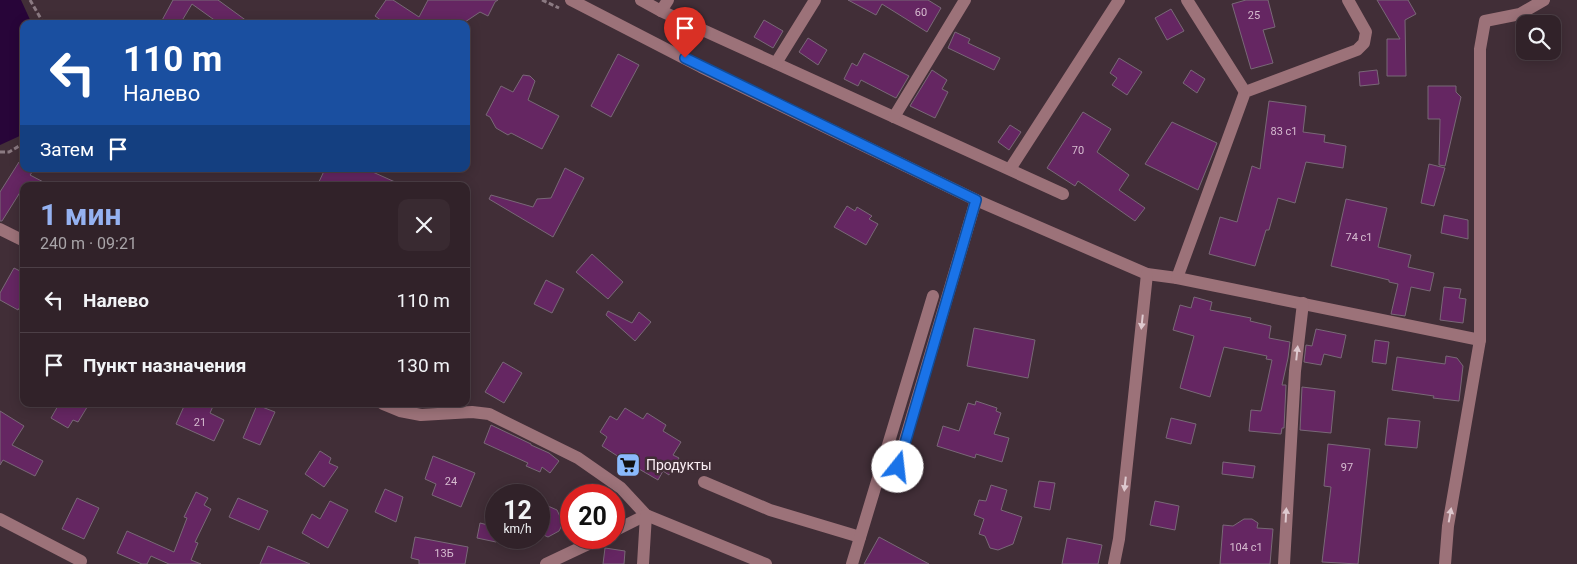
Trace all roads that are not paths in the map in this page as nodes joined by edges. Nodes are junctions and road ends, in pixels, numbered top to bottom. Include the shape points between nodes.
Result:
1 (571, 0) edge
2 (641, 0) edge
3 (815, 0) edge
4 (965, 0) edge
5 (1119, 0) edge
6 (1187, 0) edge
7 (1348, 0) edge
8 (1544, 0) edge
9 (664, 5) edge
10 (776, 62) junction
11 (1245, 92) junction
12 (894, 117) junction
13 (1010, 169) junction
14 (1063, 194) dead end
15 (976, 200) junction
16 (0, 229) edge
17 (20, 239) edge
18 (1148, 274) junction
19 (1177, 278) junction
20 (933, 296) dead end
21 (1303, 303) junction
22 (1480, 340) junction
23 (390, 407) edge
24 (898, 467) dead end
25 (704, 482) dead end
26 (646, 515) junction
27 (0, 519) edge
28 (625, 526) edge
29 (860, 537) junction
30 (578, 549) edge
31 (81, 561) dead end
32 (546, 564) edge
33 (644, 564) edge
34 (766, 564) edge
35 (852, 564) edge
36 (1114, 564) edge
37 (1284, 564) edge
38 (1446, 564) edge

1 - 15 street
2 - 9 street
3 - 10 street
4 - 12 street
5 - 13 street
6 - 11 street
7 - 11 street via 1366,32 1364,43 1356,50
8 - 22 street via 1520,14 1485,21 1480,49
9 - 10 street
10 - 12 street
11 - 19 street
12 - 13 street
13 - 14 street
15 - 18 street
15 - 24 street
16 - 17 street
18 - 19 street
18 -> 36 street
19 - 21 street
20 - 29 street
21 - 22 street
37 -> 21 street via 1295,371
38 -> 22 street via 1448,526
23 - 26 street via 421,415 489,414 578,458 621,488
25 - 29 street via 770,510
26 - 28 street
26 - 33 street
26 - 34 street
27 - 31 street
29 - 35 street
30 - 32 street

